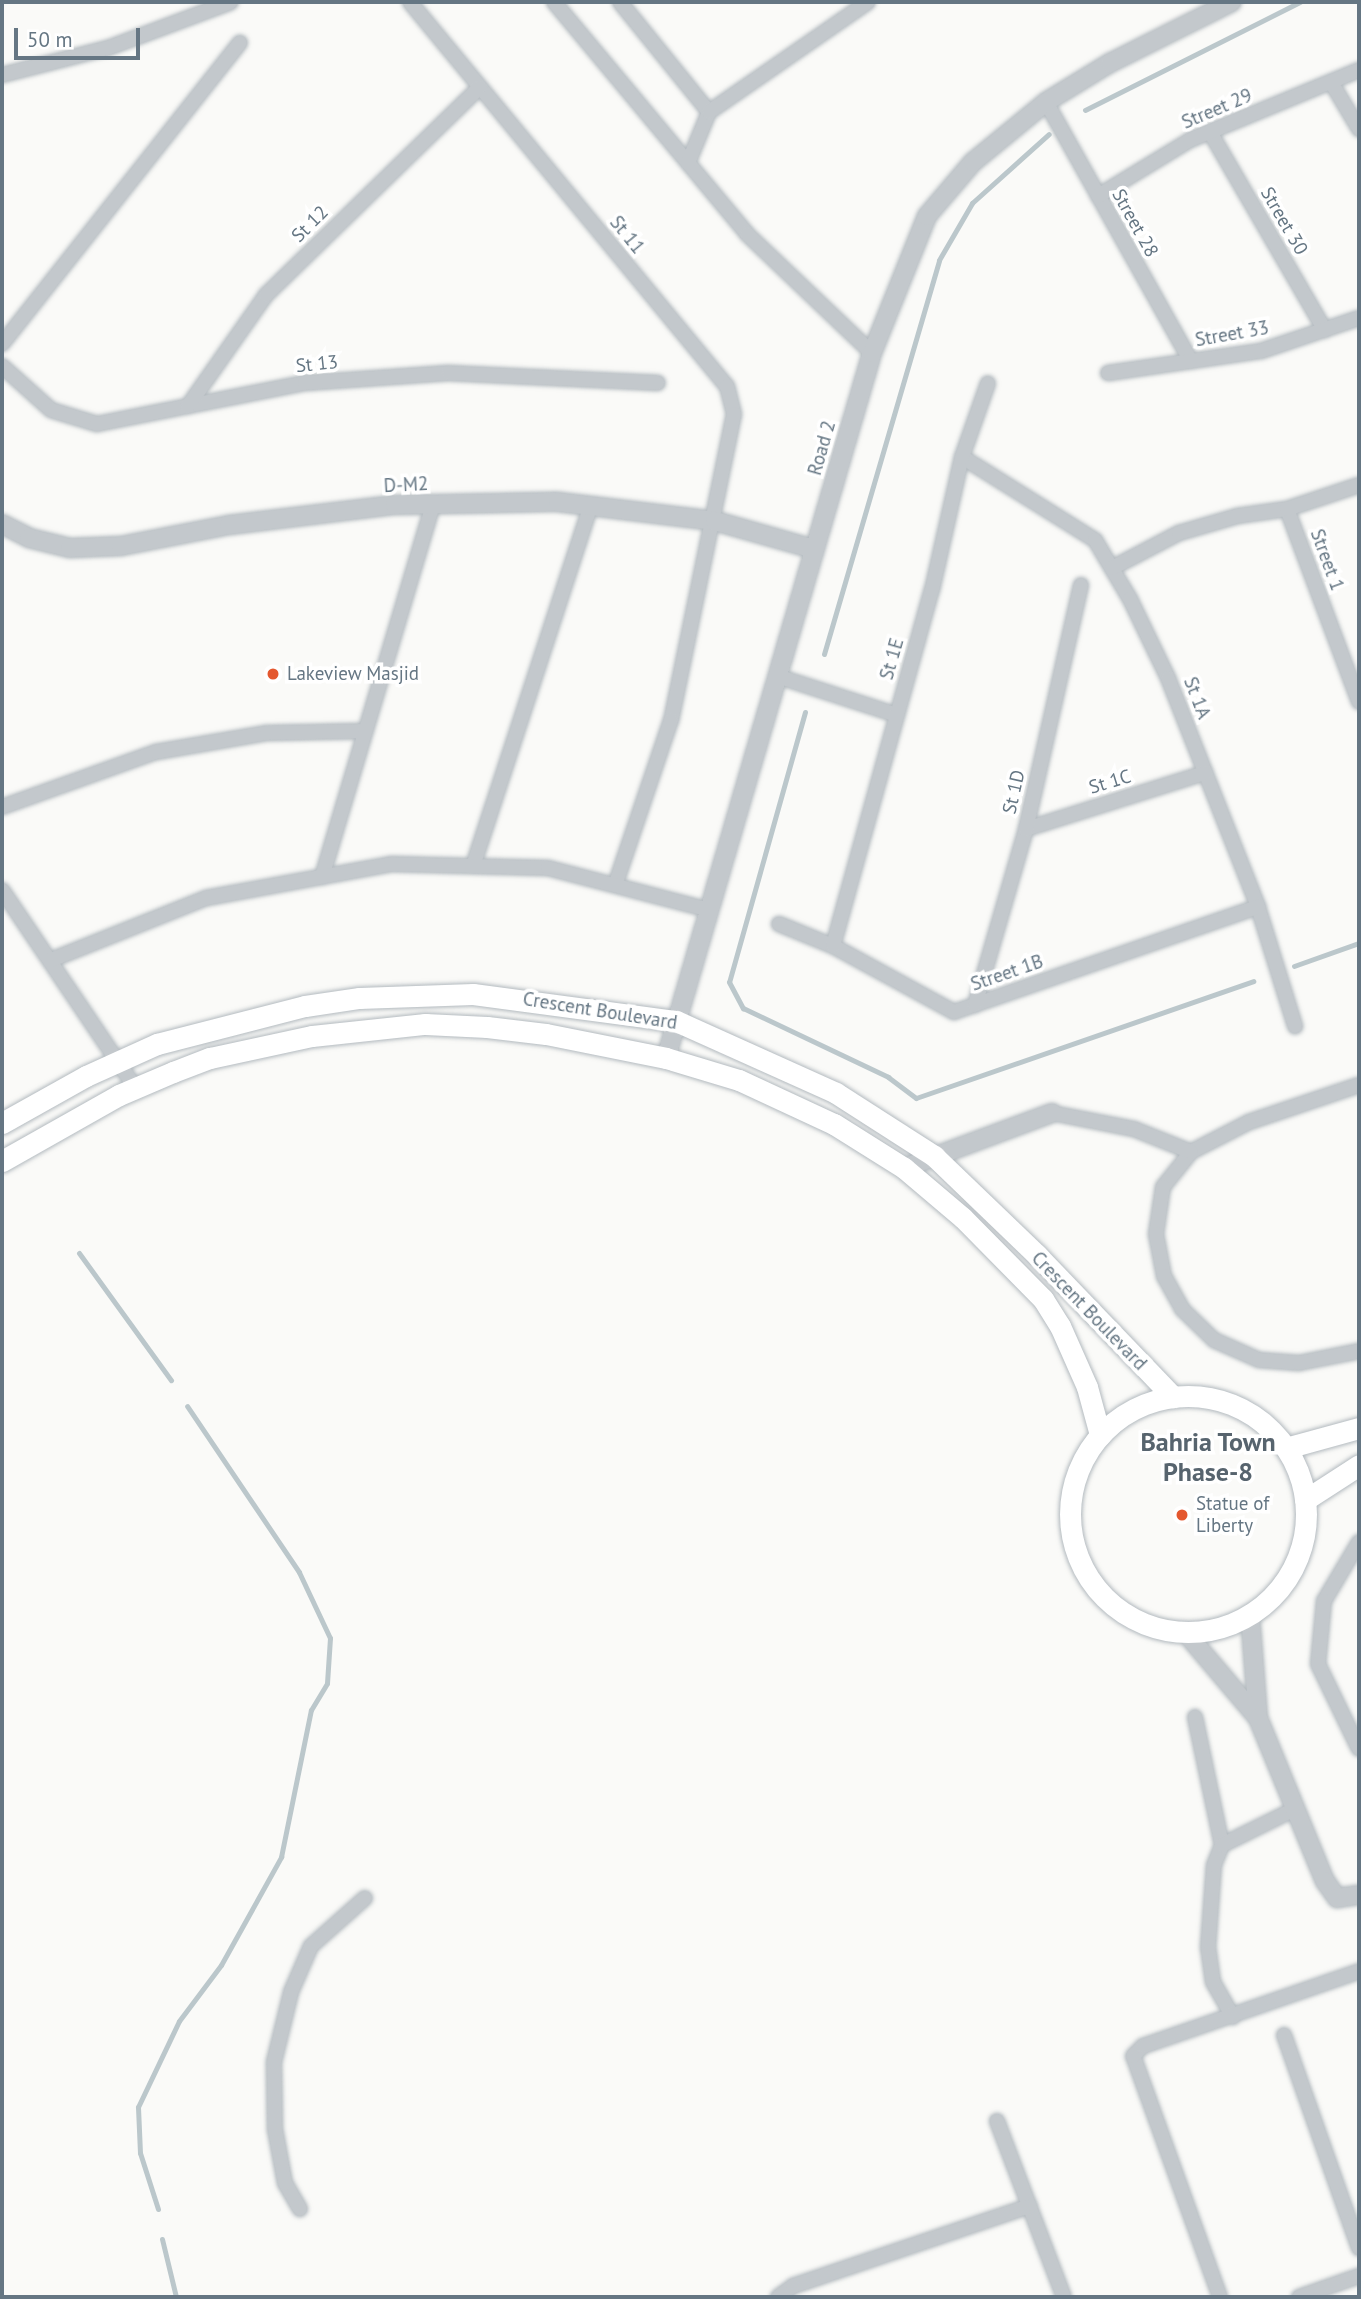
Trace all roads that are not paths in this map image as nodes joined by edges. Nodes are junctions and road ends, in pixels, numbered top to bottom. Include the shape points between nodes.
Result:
1 (231, 2) edge
2 (410, 2) edge
3 (554, 2) edge
4 (868, 2) edge
5 (1232, 2) edge
6 (624, 3) edge
7 (240, 43) dead end
8 (1359, 70) edge
9 (2, 75) edge
10 (1331, 82) junction
11 (480, 86) junction
12 (1046, 102) junction
13 (709, 112) junction
14 (1359, 128) edge
15 (1210, 132) junction
16 (688, 163) junction
17 (1098, 196) junction
18 (1359, 318) edge
19 (1325, 330) junction
20 (2, 344) edge
21 (872, 353) junction
22 (1191, 361) junction
23 (2, 366) edge
24 (1108, 373) dead end
25 (658, 383) dead end
26 (988, 383) dead end
27 (188, 406) junction
28 (962, 457) junction
29 (1359, 485) edge
30 (432, 504) junction
31 (590, 507) junction
32 (1287, 509) junction
33 (715, 521) junction
34 (2, 524) edge
35 (814, 549) junction
36 (1112, 568) junction
37 (1080, 585) dead end
38 (777, 676) junction
39 (1359, 702) edge
40 (897, 715) junction
41 (365, 731) junction
42 (1205, 773) junction
43 (2, 807) edge
44 (1026, 829) junction
45 (473, 866) junction
46 (322, 877) junction
47 (615, 885) junction
48 (2, 890) edge
49 (1258, 907) junction
50 (709, 910) junction
51 (779, 924) dead end
52 (832, 946) junction
53 (51, 960) junction
54 (975, 1005) junction
55 (676, 1021) junction
56 (1295, 1026) dead end
57 (666, 1058) junction
58 (119, 1060) junction
59 (1359, 1085) edge
60 (136, 1089) junction
61 (1052, 1112) joint
62 (2, 1123) edge
63 (1191, 1152) junction
64 (934, 1156) junction
65 (2, 1161) edge
66 (904, 1168) junction
67 (1359, 1351) edge
68 (1173, 1397) junction
69 (1359, 1427) edge
70 (1100, 1435) junction
71 (1286, 1448) junction
72 (1359, 1465) edge
73 (1305, 1500) junction
74 (1359, 1542) edge
75 (1250, 1614) junction
76 (1185, 1632) junction
77 (1195, 1717) dead end
78 (1258, 1718) junction
79 (1359, 1749) edge
80 (1295, 1809) junction
81 (1222, 1846) junction
82 (1355, 1896) edge
83 (365, 1898) dead end
84 (1359, 1971) edge
85 (1233, 2017) junction
86 (1284, 2035) dead end
87 (997, 2121) dead end
88 (1030, 2206) junction
89 (300, 2209) dead end
90 (1359, 2248) edge
91 (1359, 2276) edge
92 (778, 2297) edge
93 (1063, 2297) edge
94 (1220, 2297) edge
95 (1299, 2297) edge

1 - 9 street via 108,48
2 - 11 street, St 11
3 - 16 street
4 - 13 street
5 - 12 street, Road 2 via 1110,63
6 - 13 street
7 - 20 street
8 - 10 street, Street 29
10 - 14 street
10 - 15 street, Street 29
11 - 27 street, St 12 via 266,295
11 - 33 street, St 11 via 727,386 734,414
12 - 17 street, Street 28
12 - 21 street, Road 2 via 973,162 927,216
13 - 16 street
15 - 17 street, Street 29
15 - 19 street, Street 30
16 - 21 street via 747,234
17 - 22 street, Street 28
18 - 19 street, Street 33
19 - 22 street, Street 33 via 1261,351
21 - 35 street, Road 2
22 - 24 street, Street 33
23 - 27 street, St 13 via 51,410 97,424
25 - 27 street, St 13 via 449,373 305,383
26 - 28 street, St 1E
28 - 36 street, St 1A via 1095,540
28 - 40 street, St 1E
29 - 32 street, Street 1
30 - 31 street, D-M2 via 558,502
30 - 34 street, D-M2 via 229,525 121,546 70,548 29,538
30 - 41 street
31 - 33 street, D-M2
31 - 45 street
32 - 36 street, Street 1 via 1237,516 1179,533
32 - 39 street, Street 1
33 - 35 street, D-M2
33 - 47 street, St 11 via 671,720
35 - 38 street, Road 2
36 - 42 street, St 1A via 1168,678
37 - 44 street, St 1D
38 - 40 street
38 - 50 street, Road 2
40 - 52 street, St 1E
41 - 43 street via 267,733 156,752
41 - 46 street
42 - 44 street, St 1C
42 - 49 street, St 1A
44 - 54 street, St 1D
45 - 46 street via 391,864
45 - 47 street via 548,868
46 - 53 street via 206,898
47 - 50 street
48 - 53 street
49 - 54 street, Street 1B
49 - 56 street, St 1A
50 - 55 street, Road 2
51 - 52 street, Street 1B
52 - 54 street, Street 1B via 954,1012
53 - 58 street
55 - 57 street, Road 2
55 - 58 main road, Crescent Boulevard via 532,999 473,994 383,996 236,1021
55 - 64 main road, Crescent Boulevard via 836,1093
57 - 60 main road, Crescent Boulevard via 546,1034 425,1024 312,1036 235,1052
57 - 66 main road, Crescent Boulevard via 739,1080 834,1124
58 - 60 street
58 - 62 main road, Crescent Boulevard
59 - 63 street via 1250,1122
60 - 65 main road, Crescent Boulevard
61 - 63 street via 1134,1129
61 - 64 street
63 - 67 street via 1163,1187 1156,1234 1164,1276 1182,1309 1214,1340 1259,1360 1299,1363
64 - 66 street
64 - 68 main road, Crescent Boulevard
66 - 70 main road, Crescent Boulevard via 963,1218 1043,1299 1077,1359
68 - 70 main road via 1133,1409
68 - 71 main road via 1195,1396 1237,1406 1256,1417
69 - 71 main road
70 - 76 main road via 1074,1482 1071,1535 1079,1561 1092,1584 1133,1619
71 - 73 main road
72 - 73 main road
73 - 75 main road via 1304,1533 1294,1565 1276,1592
74 - 79 street via 1324,1601 1318,1664
75 - 76 main road via 1208,1630
75 - 78 street
76 - 78 street
77 - 81 street
78 - 80 street
80 - 81 street
80 - 82 street via 1325,1881 1337,1898
81 - 85 street via 1214,1865 1209,1948 1213,1982
83 - 89 street via 311,1946 291,1992 276,2053 275,2129 285,2183
84 - 85 street
85 - 94 street via 1143,2046 1133,2056
86 - 90 street
87 - 88 street
88 - 92 street via 793,2286
88 - 93 street
91 - 95 street

